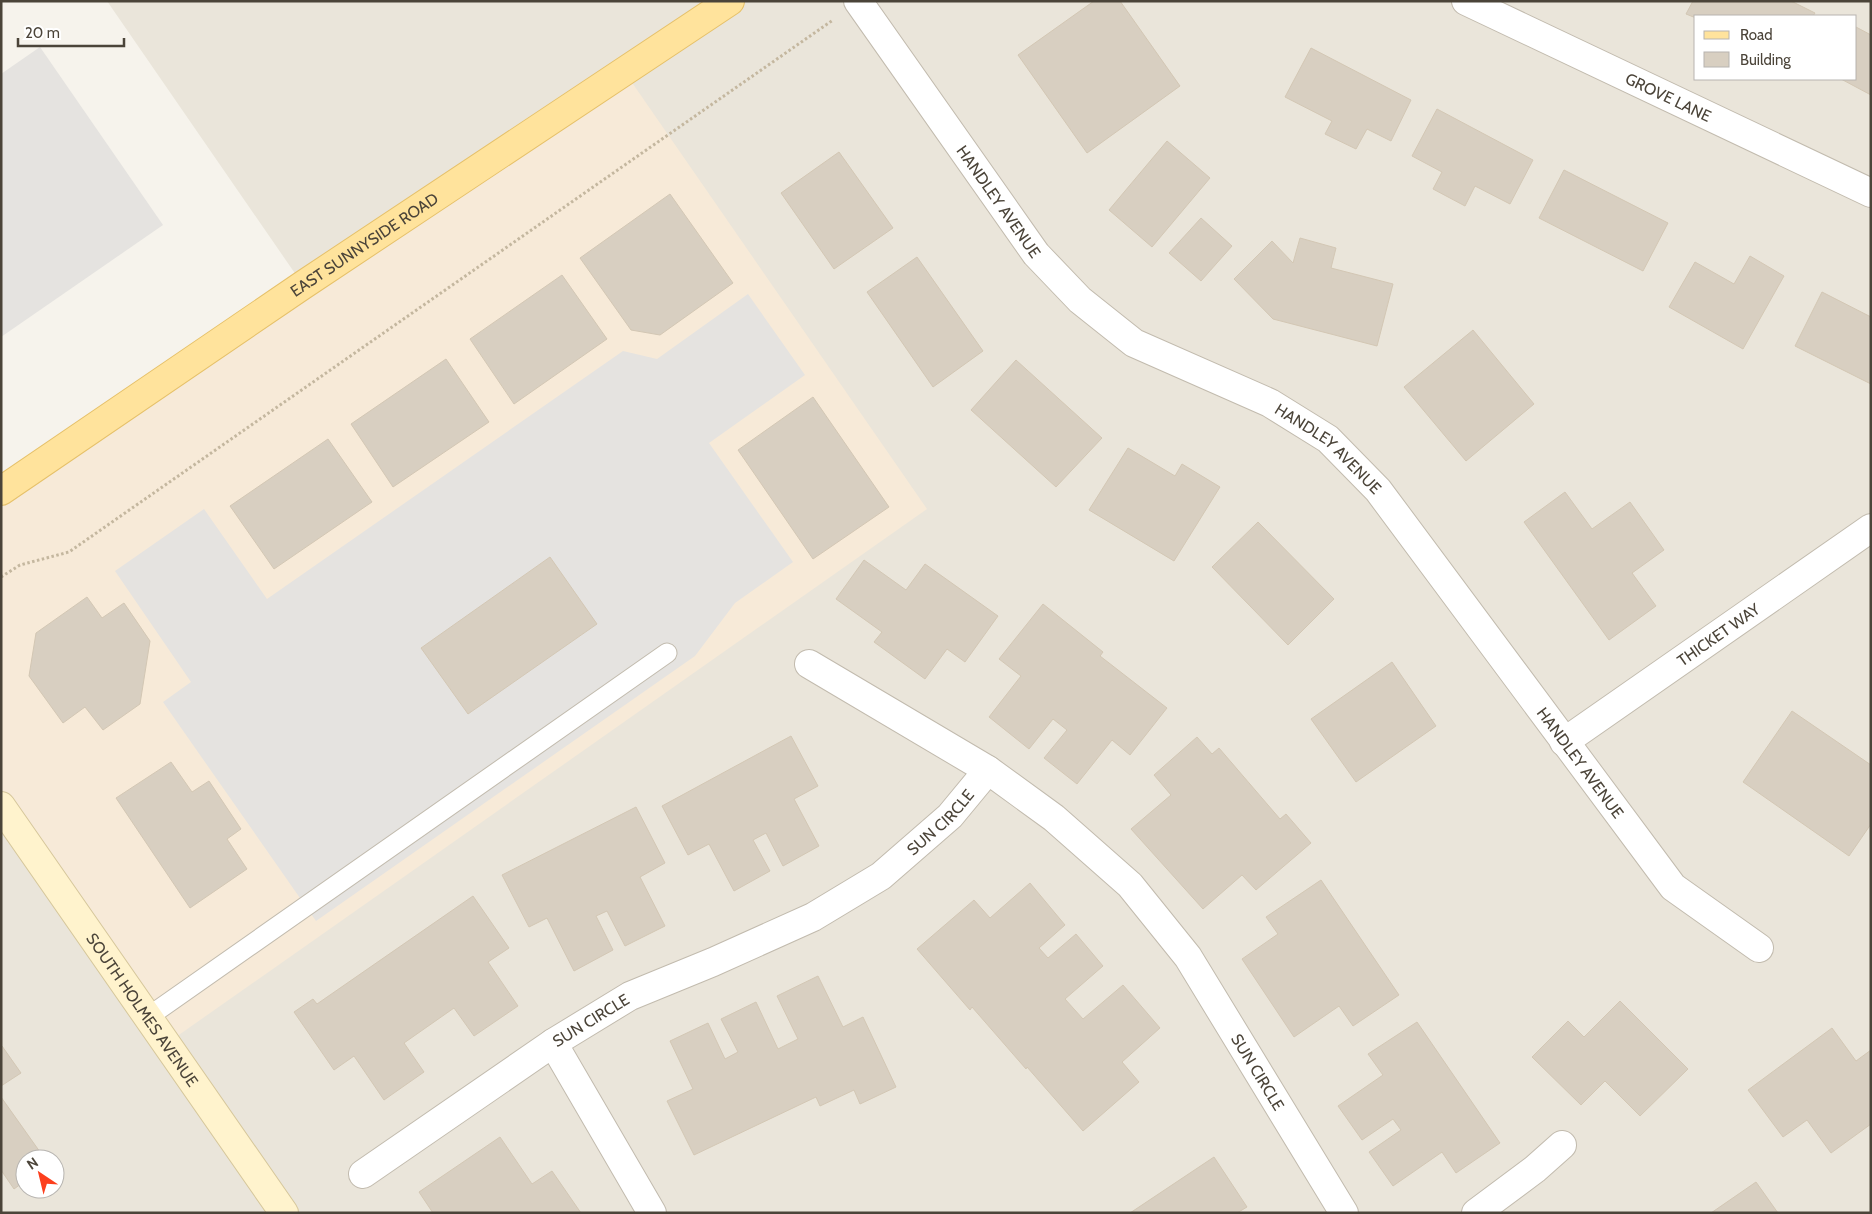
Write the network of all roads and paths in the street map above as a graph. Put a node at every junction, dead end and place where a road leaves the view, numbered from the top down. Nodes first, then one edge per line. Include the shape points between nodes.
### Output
1 (730, 1) edge
2 (858, 1) edge
3 (1466, 1) edge
4 (828, 25) dead end
5 (1871, 193) edge
6 (1, 492) edge
7 (1871, 528) edge
8 (1, 577) edge
9 (667, 653) dead end
10 (809, 664) dead end
11 (1564, 742) junction
12 (988, 770) junction
13 (1, 806) edge
14 (1759, 948) dead end
15 (148, 1017) junction
16 (553, 1044) junction
17 (1562, 1144) dead end
18 (363, 1174) dead end
19 (284, 1213) edge
20 (652, 1213) edge
21 (1344, 1213) edge
22 (1476, 1213) edge

1 - 6 main road, EAST SUNNYSIDE ROAD via 303,285
2 - 11 street, HANDLEY AVENUE via 1036,254 1080,300 1134,342 1270,403 1328,440 1378,490
3 - 5 street, GROVE LANE
4 - 8 path via 69,552 20,565
7 - 11 street, THICKET WAY
9 - 15 lane
10 - 12 street
11 - 14 street, HANDLEY AVENUE via 1673,887
12 - 16 street, SUN CIRCLE via 950,816 882,876 813,917 630,996
12 - 21 street, SUN CIRCLE via 1054,818 1130,885 1188,957
13 - 15 street, SOUTH HOLMES AVENUE
15 - 19 street, SOUTH HOLMES AVENUE
16 - 18 street
16 - 20 street, SUN CIRCLE
17 - 22 street via 1535,1169

